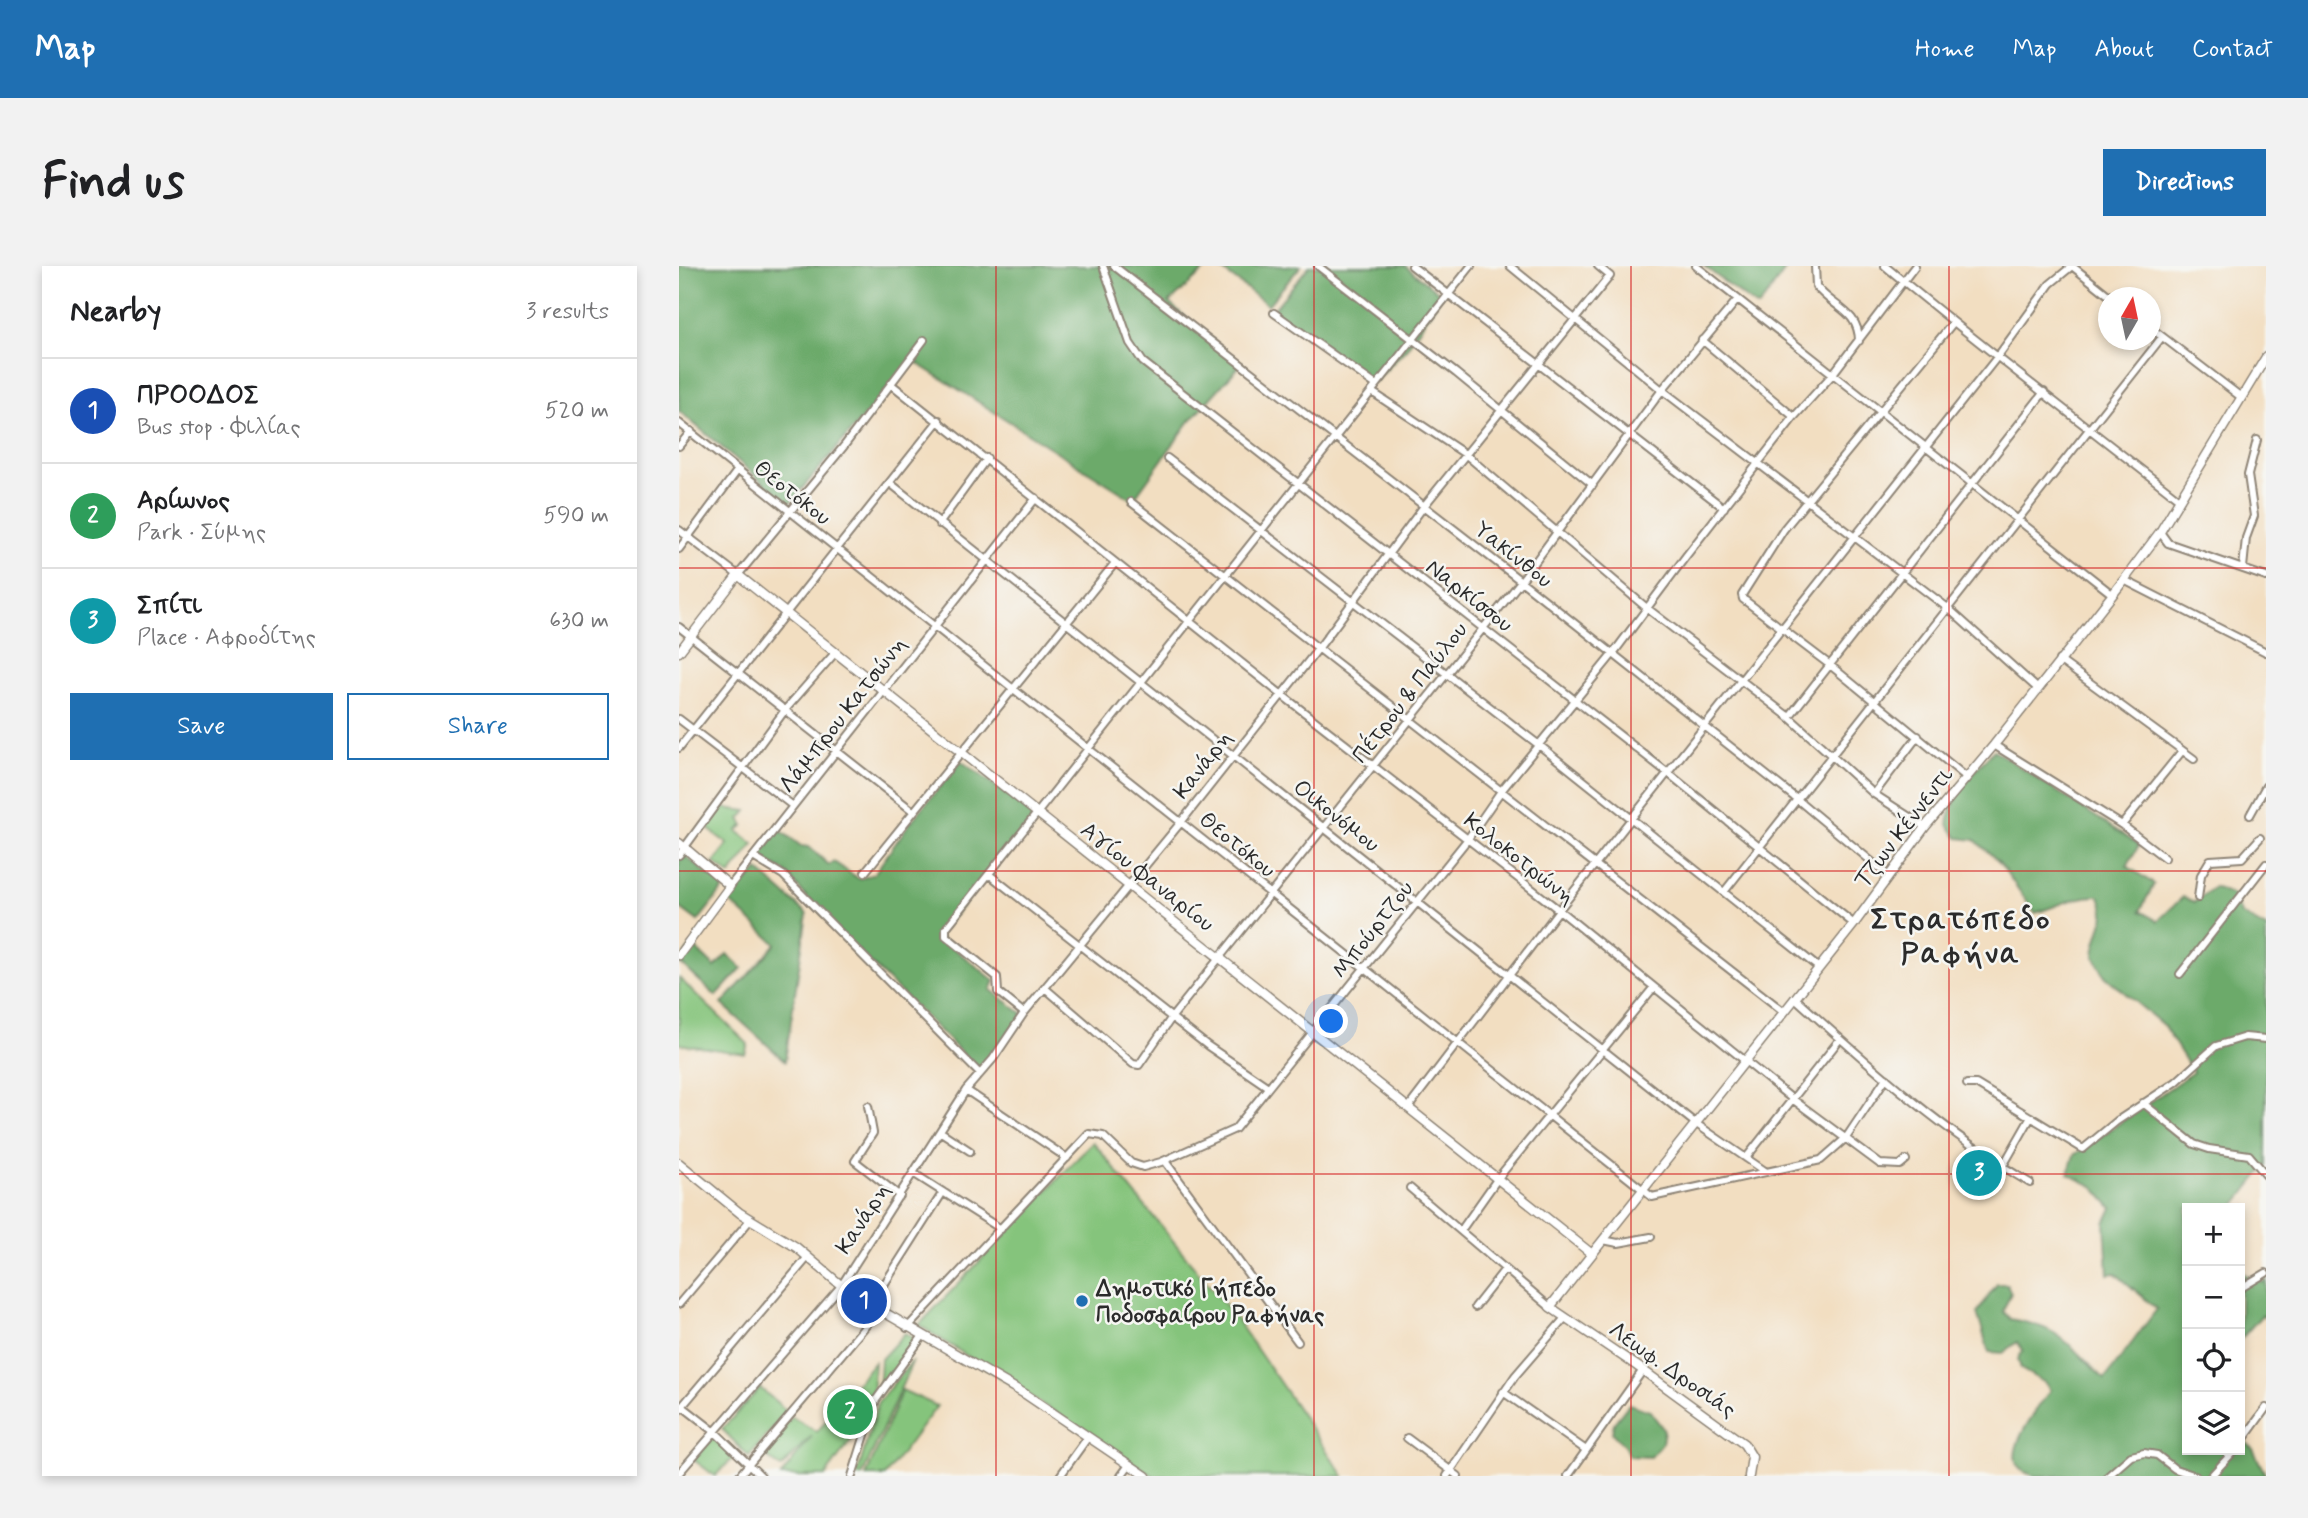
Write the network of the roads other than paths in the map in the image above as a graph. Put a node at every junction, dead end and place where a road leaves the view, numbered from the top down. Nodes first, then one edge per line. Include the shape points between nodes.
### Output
1 (1103, 266) edge
2 (1114, 266) edge
3 (1318, 266) edge
4 (1412, 266) edge
5 (1471, 266) edge
6 (1510, 266) edge
7 (1598, 266) edge
8 (1696, 266) edge
9 (1815, 266) edge
10 (1885, 266) edge
11 (1915, 266) edge
12 (2072, 266) edge
13 (1904, 282) junction
14 (2098, 287) edge
15 (1448, 294) junction
16 (1738, 299) junction
17 (1274, 313) dead end
18 (1574, 318) junction
19 (1952, 324) junction
20 (2162, 337) joint
21 (1414, 339) junction
22 (924, 340) dead end
23 (1702, 340) junction
24 (1859, 341) junction
25 (1998, 356) junction
26 (2266, 357) edge
27 (1538, 363) junction
28 (1832, 375) junction
29 (891, 384) junction
30 (1374, 389) junction
31 (1662, 390) junction
32 (2044, 392) junction
33 (2241, 397) junction
34 (1500, 409) junction
35 (1881, 411) junction
36 (1794, 417) junction
37 (939, 420) junction
38 (679, 423) edge
39 (2089, 429) junction
40 (691, 431) junction
41 (1628, 436) junction
42 (1335, 438) junction
43 (2257, 440) dead end
44 (679, 446) edge
45 (1925, 449) junction
46 (1465, 454) junction
47 (987, 458) junction
48 (1167, 458) dead end
49 (1758, 463) junction
50 (737, 471) junction
51 (890, 483) junction
52 (1973, 483) junction
53 (1299, 485) junction
54 (1593, 485) junction
55 (1036, 498) junction
56 (2179, 500) junction
57 (1808, 501) junction
58 (1131, 502) dead end
59 (1424, 506) junction
60 (1724, 508) junction
61 (789, 512) junction
62 (2017, 520) junction
63 (939, 524) junction
64 (679, 530) edge
65 (1263, 530) junction
66 (1558, 531) junction
67 (2160, 532) junction
68 (688, 537) junction
69 (1854, 538) junction
70 (838, 548) junction
71 (679, 549) edge
72 (1390, 555) junction
73 (987, 561) junction
74 (1115, 563) junction
75 (2243, 568) junction
76 (738, 575) junction
77 (1226, 576) junction
78 (1902, 576) junction
79 (2266, 577) edge
80 (2124, 580) junction
81 (1521, 581) junction
82 (2112, 594) junction
83 (1353, 601) junction
84 (1648, 609) junction
85 (1949, 610) junction
86 (787, 614) junction
87 (1189, 621) junction
88 (1065, 624) junction
89 (679, 627) edge
90 (1482, 627) junction
91 (934, 628) junction
92 (1782, 629) junction
93 (691, 636) junction
94 (1318, 649) junction
95 (679, 652) edge
96 (2266, 652) edge
97 (835, 653) junction
98 (1612, 655) junction
99 (2059, 660) junction
100 (1830, 665) junction
101 (741, 674) junction
102 (1445, 675) junction
103 (1742, 680) junction
104 (1142, 684) junction
105 (2038, 690) junction
106 (884, 691) junction
107 (1014, 691) junction
108 (1282, 695) junction
109 (1576, 700) junction
110 (1873, 700) junction
111 (785, 710) junction
112 (1789, 717) junction
113 (679, 719) edge
114 (1409, 720) junction
115 (1704, 728) junction
116 (694, 730) junction
117 (1918, 736) junction
118 (1539, 745) junction
119 (1994, 745) junction
120 (1089, 747) junction
121 (679, 748) edge
122 (837, 750) junction
123 (2182, 751) junction
124 (1832, 753) junction
125 (962, 754) junction
126 (1233, 755) junction
127 (2194, 759) dead end
128 (1374, 767) junction
129 (742, 769) junction
130 (1668, 773) junction
131 (1966, 777) junction
132 (2266, 786) edge
133 (1501, 791) junction
134 (1874, 794) junction
135 (1798, 800) junction
136 (793, 806) junction
137 (913, 811) junction
138 (1039, 814) junction
139 (2250, 815) dead end
140 (1631, 820) junction
141 (1182, 821) junction
142 (2122, 825) junction
143 (1925, 827) junction
144 (1326, 828) junction
145 (2260, 838) dead end
146 (1467, 840) junction
147 (1762, 847) junction
148 (681, 849) edge
149 (753, 857) junction
150 (2165, 858) dead end
151 (2266, 864) edge
152 (1595, 865) junction
153 (865, 872) dead end
154 (990, 875) junction
155 (1888, 876) junction
156 (1128, 885) junction
157 (730, 886) junction
158 (1724, 892) junction
159 (1271, 893) junction
160 (2198, 898) dead end
161 (1416, 900) junction
162 (1559, 911) junction
163 (1854, 924) junction
164 (1080, 945) junction
165 (679, 955) edge
166 (1220, 956) junction
167 (1819, 968) junction
168 (1363, 969) junction
169 (1510, 974) junction
170 (2180, 974) dead end
171 (1654, 987) junction
172 (1046, 989) junction
173 (1795, 998) junction
174 (1783, 1012) junction
175 (1024, 1013) junction
176 (1172, 1017) junction
177 (1313, 1032) junction
178 (2266, 1038) edge
179 (1840, 1039) junction
180 (1458, 1043) junction
181 (1603, 1049) junction
182 (1744, 1058) junction
183 (980, 1074) junction
184 (1886, 1078) junction
185 (1967, 1084) dead end
186 (1268, 1087) junction
187 (966, 1090) junction
188 (1791, 1098) junction
189 (2143, 1103) junction
190 (868, 1106) dead end
191 (1408, 1108) junction
192 (1548, 1115) junction
193 (2031, 1117) junction
194 (1695, 1122) junction
195 (941, 1132) junction
196 (1846, 1138) junction
197 (970, 1151) dead end
198 (1067, 1158) junction
199 (1746, 1158) junction
200 (1906, 1160) dead end
201 (1165, 1161) junction
202 (679, 1163) edge
203 (2003, 1167) junction
204 (1765, 1171) junction
205 (913, 1173) junction
206 (2266, 1175) edge
207 (1498, 1178) junction
208 (2030, 1184) dead end
209 (1410, 1188) dead end
210 (1641, 1190) junction
211 (943, 1192) junction
212 (1988, 1192) dead end
213 (900, 1196) junction
214 (750, 1220) junction
215 (1001, 1229) junction
216 (1462, 1229) junction
217 (1651, 1237) dead end
218 (1603, 1240) junction
219 (1592, 1254) junction
220 (808, 1257) junction
221 (1505, 1269) junction
222 (2266, 1273) edge
223 (841, 1286) junction
224 (2245, 1286) edge
225 (679, 1304) edge
226 (875, 1307) junction
227 (1475, 1307) dead end
228 (1550, 1307) junction
229 (1564, 1319) junction
230 (907, 1328) junction
231 (922, 1337) junction
232 (1298, 1342) dead end
233 (1643, 1370) junction
234 (1503, 1392) junction
235 (681, 1408) edge
236 (2266, 1408) edge
237 (715, 1431) junction
238 (1089, 1437) junction
239 (2245, 1437) edge
240 (1407, 1438) dead end
241 (1586, 1450) junction
242 (2230, 1455) edge
243 (749, 1463) junction
244 (1129, 1465) junction
245 (679, 1473) edge
246 (1449, 1473) edge
247 (739, 1476) edge
248 (761, 1476) edge
249 (852, 1476) edge
250 (1060, 1476) edge
251 (1121, 1476) edge
252 (1146, 1476) edge
253 (1458, 1476) edge
254 (1568, 1476) edge
255 (1749, 1476) edge
256 (2108, 1476) edge
257 (2196, 1476) edge
258 (2211, 1476) edge

1 - 53 street, Ναρκίσσου via 1130,343 1143,362
2 - 42 street, Υακίνθου
3 - 21 street
4 - 15 street
5 - 15 street
6 - 18 street
7 - 18 street, Κανάρη via 1610,276
8 - 16 street
9 - 24 street via 1816,286 1846,309 1859,326
10 - 13 street
11 - 13 street, Μπούρτζου
12 - 14 street
12 - 25 street via 2050,284
13 - 19 street
13 - 24 street, Μπούρτζου
15 - 21 street
15 - 27 street
16 - 23 street, Πέτρου & Παύλου
16 - 28 street
17 - 30 street
18 - 27 street, Κανάρη
18 - 31 street
19 - 25 street
19 - 35 street
20 - 33 street
20 - 39 street
21 - 30 street
21 - 34 street
22 - 29 street
23 - 31 street, Πέτρου & Παύλου
23 - 36 street
24 - 28 street, Μπούρτζου
25 - 32 street
25 - 45 street
26 - 33 street, Τζων Κέννεντι
27 - 34 street, Κανάρη
27 - 41 street
28 - 35 street
28 - 36 street, Μπούρτζου
29 - 37 street, Κολοκοτρώνη
29 - 61 street
30 - 42 street
30 - 46 street
31 - 41 street, Πέτρου & Παύλου
31 - 49 street
32 - 39 street
32 - 52 street
33 - 56 street, Τζων Κέννεντι
34 - 46 street, Κανάρη
34 - 54 street
35 - 45 street
35 - 57 street
36 - 49 street, Μπούρτζου
37 - 47 street, Κολοκοτρώνη
37 - 51 street
38 - 40 street, Θεοτόκου
39 - 56 street
39 - 62 street
40 - 44 street
40 - 50 street, Θεοτόκου
41 - 54 street, Πέτρου & Παύλου
41 - 60 street
42 - 53 street
42 - 59 street, Υακίνθου
43 - 75 street via 2248,475 2254,516
45 - 52 street
45 - 69 street
46 - 59 street, Κανάρη
46 - 66 street
47 - 55 street, Κολοκοτρώνη
47 - 63 street
48 - 65 street
49 - 57 street
49 - 60 street, Μπούρτζου
50 - 61 street, Θεοτόκου
50 - 68 street
51 - 63 street, Οικονόμου
51 - 70 street
52 - 62 street
52 - 78 street
53 - 65 street
53 - 72 street, Ναρκίσσου
54 - 66 street, Πέτρου & Παύλου
55 - 73 street, Λάμπρου Κατσώνη
55 - 74 street, Κολοκοτρώνη
56 - 67 street, Τζων Κέννεντι
57 - 69 street
57 - 92 street via 1762,559 1742,595
58 - 77 street
59 - 72 street, Κανάρη
59 - 81 street, Υακίνθου
60 - 84 street, Μπούρτζου
61 - 70 street, Θεοτόκου
61 - 76 street
62 - 82 street
62 - 85 street
63 - 73 street, Οικονόμου
64 - 68 street, Αγίου Φαναρίου
65 - 77 street
65 - 83 street
66 - 81 street, Πέτρου & Παύλου
66 - 84 street
67 - 75 street via 2168,542
67 - 80 street, Τζων Κέννεντι
68 - 71 street
68 - 76 street, Αγίου Φαναρίου
69 - 78 street
69 - 92 street
70 - 86 street
70 - 91 street, Θεοτόκου
72 - 83 street, Κανάρη
72 - 90 street, Ναρκίσσου
73 - 88 street, Οικονόμου
73 - 91 street, Λάμπρου Κατσώνη
74 - 87 street, Κολοκοτρώνη
74 - 88 street
75 - 79 street
76 - 86 street, Αγίου Φαναρίου
76 - 93 street
77 - 87 street
77 - 94 street
78 - 85 street
78 - 100 street
80 - 82 street, Τζων Κέννεντι
80 - 96 street
81 - 90 street, Πέτρου & Παύλου
81 - 98 street, Υακίνθου
82 - 99 street, Τζων Κέννεντι
83 - 94 street, Κανάρη
83 - 102 street
84 - 98 street, Μπούρτζου
84 - 103 street
85 - 105 street
85 - 110 street
86 - 97 street, Αγίου Φαναρίου
86 - 101 street
87 - 104 street
87 - 108 street, Κολοκοτρώνη
88 - 104 street, Οικονόμου
88 - 107 street
89 - 93 street
90 - 102 street, Πέτρου & Παύλου
90 - 109 street, Ναρκίσσου
91 - 106 street, Λάμπρου Κατσώνη
91 - 107 street, Θεοτόκου
92 - 100 street
92 - 103 street
93 - 95 street
93 - 101 street
94 - 108 street, Κανάρη
94 - 114 street
97 - 106 street, Αγίου Φαναρίου
97 - 111 street
98 - 109 street, Μπούρτζου
98 - 115 street, Υακίνθου
99 - 105 street, Τζων Κέννεντι
99 - 123 street
100 - 110 street
100 - 112 street
101 - 111 street
101 - 116 street
102 - 114 street, Πέτρου & Παύλου
102 - 118 street
103 - 112 street
103 - 115 street
104 - 120 street
104 - 126 street, Οικονόμου
105 - 119 street, Τζων Κέννεντι
106 - 122 street, Λάμπρου Κατσώνη
106 - 125 street, Αγίου Φαναρίου
107 - 120 street, Θεοτόκου
107 - 125 street
108 - 126 street, Κανάρη
108 - 128 street, Κολοκοτρώνη
109 - 118 street, Μπούρτζου
109 - 130 street, Ναρκίσσου
110 - 117 street
110 - 124 street
111 - 122 street
111 - 129 street
112 - 124 street
113 - 116 street
114 - 128 street, Πέτρου & Παύλου
114 - 133 street
115 - 130 street
115 - 135 street, Υακίνθου
116 - 121 street
116 - 129 street
117 - 131 street
117 - 134 street
118 - 133 street, Μπούρτζου
118 - 140 street
119 - 131 street, Τζων Κέννεντι
119 - 142 street
120 - 138 street
120 - 141 street, Θεοτόκου
122 - 136 street, Λάμπρου Κατσώνη
122 - 137 street
123 - 127 street
123 - 142 street
124 - 134 street
124 - 135 street
125 - 137 street
125 - 138 street, Αγίου Φαναρίου
126 - 141 street, Κανάρη
126 - 144 street, Οικονόμου
128 - 144 street, Πέτρου & Παύλου
128 - 146 street, Κολοκοτρώνη
129 - 136 street
129 - 148 street
130 - 140 street
130 - 147 street, Ναρκίσσου
131 - 143 street, Τζων Κέννεντι
132 - 139 street
133 - 146 street, Μπούρτζου
133 - 152 street
134 - 143 street
135 - 147 street
135 - 155 street, Υακίνθου
136 - 149 street, Λάμπρου Κατσώνη
137 - 153 street
138 - 154 street
138 - 156 street, Αγίου Φαναρίου
140 - 152 street
140 - 158 street
141 - 156 street, Κανάρη
141 - 159 street, Θεοτόκου
142 - 150 street
143 - 155 street, Τζων Κέννεντι
144 - 159 street, Πέτρου & Παύλου
144 - 161 street, Οικονόμου
145 - 160 street via 2242,858 2210,860 2201,875
146 - 161 street, Μπούρτζου
146 - 162 street, Κολοκοτρώνη
147 - 158 street
147 - 163 street, Ναρκίσσου
148 - 157 street
149 - 157 street, Λάμπρου Κατσώνη
149 - 183 street via 783,875
151 - 170 street
152 - 162 street
152 - 174 street
154 - 164 street
154 - 175 street via 944,932 996,976 998,992
155 - 163 street, Τζων Κέννεντι
156 - 164 street, Κανάρη
156 - 166 street, Αγίου Φαναρίου
157 - 165 street, Λάμπρου Κατσώνη
158 - 167 street
159 - 166 street, Πέτρου & Παύλου
159 - 168 street, Θεοτόκου
161 - 168 street, Μπούρτζου
161 - 169 street, Οικονόμου
162 - 169 street
162 - 171 street, Κολοκοτρώνη
163 - 167 street, Τζων Κέννεντι
164 - 172 street, Κανάρη
164 - 176 street
166 - 176 street, Πέτρου & Παύλου
166 - 177 street, Αγίου Φαναρίου
167 - 173 street, Τζων Κέννεντι
168 - 177 street, Μπούρτζου
168 - 180 street, Θεοτόκου
169 - 180 street
169 - 181 street, Οικονόμου
171 - 181 street
171 - 182 street, Κολοκοτρώνη
172 - 175 street, Κανάρη
172 - 176 street, Πέτρου & Παύλου via 1139,1065
173 - 174 street, Τζων Κέννεντι
173 - 179 street
174 - 182 street, Τζων Κέννεντι
175 - 183 street, Κανάρη
176 - 186 street
177 - 186 street, Μπούρτζου
177 - 191 street, Αγίου Φαναρίου
178 - 189 street via 2245,1037 2215,1046 2176,1082
179 - 184 street
179 - 188 street
180 - 191 street
180 - 192 street, Θεοτόκου
181 - 192 street
181 - 194 street, Οικονόμου
182 - 188 street, Κολοκοτρώνη
182 - 194 street, Τζων Κέννεντι
183 - 187 street, Κανάρη
184 - 196 street
184 - 203 street
185 - 193 street via 1976,1084
186 - 201 street, Μπούρτζου via 1235,1129
187 - 195 street, Κανάρη
187 - 198 street
188 - 196 street, Κολοκοτρώνη
188 - 199 street
189 - 193 street via 2083,1149
189 - 206 street via 2194,1144 2249,1154
190 - 213 street via 873,1133 855,1161
191 - 207 street, Αγίου Φαναρίου
192 - 207 street
192 - 210 street, Θεοτόκου
193 - 203 street
194 - 199 street, Οικονόμου
194 - 210 street, Τζων Κέννεντι
195 - 197 street
195 - 205 street, Κανάρη
196 - 200 street, Κολοκοτρώνη via 1881,1165 1901,1166
196 - 204 street via 1821,1160
198 - 201 street, Μπούρτζου via 1089,1134 1098,1133 1134,1165
198 - 215 street, Μπούρτζου
199 - 204 street, Οικονόμου
201 - 232 street
202 - 214 street
203 - 208 street
203 - 212 street
204 - 210 street via 1655,1197
205 - 211 street
205 - 213 street, Κανάρη
207 - 216 street
207 - 219 street, Αγίου Φαναρίου
209 - 216 street
210 - 218 street, Τζων Κέννεντι
211 - 215 street
211 - 226 street
213 - 223 street, Κανάρη
214 - 220 street
214 - 225 street
215 - 230 street, Μπούρτζου
216 - 221 street
217 - 218 street via 1618,1243
218 - 219 street, Τζων Κέννεντι
219 - 228 street, Τζων Κέννεντι
220 - 223 street
220 - 235 street
221 - 227 street
221 - 228 street
222 - 224 street
223 - 226 street
223 - 237 street, Κανάρη
226 - 230 street
226 - 243 street
228 - 229 street, Λεωφ. Δροσιάς
229 - 233 street, Λεωφ. Δροσιάς
229 - 234 street
230 - 231 street
231 - 238 street via 1025,1394
231 - 249 street via 876,1400
233 - 241 street
233 - 255 street, Λεωφ. Δροσιάς via 1744,1444 1752,1457
234 - 241 street
234 - 246 street
235 - 237 street
236 - 239 street
237 - 243 street
237 - 245 street, Κανάρη
238 - 244 street
238 - 250 street
240 - 246 street
241 - 254 street
242 - 258 street
243 - 247 street
243 - 248 street
244 - 251 street
244 - 252 street
246 - 253 street
256 - 257 street via 2130,1456 2144,1453

